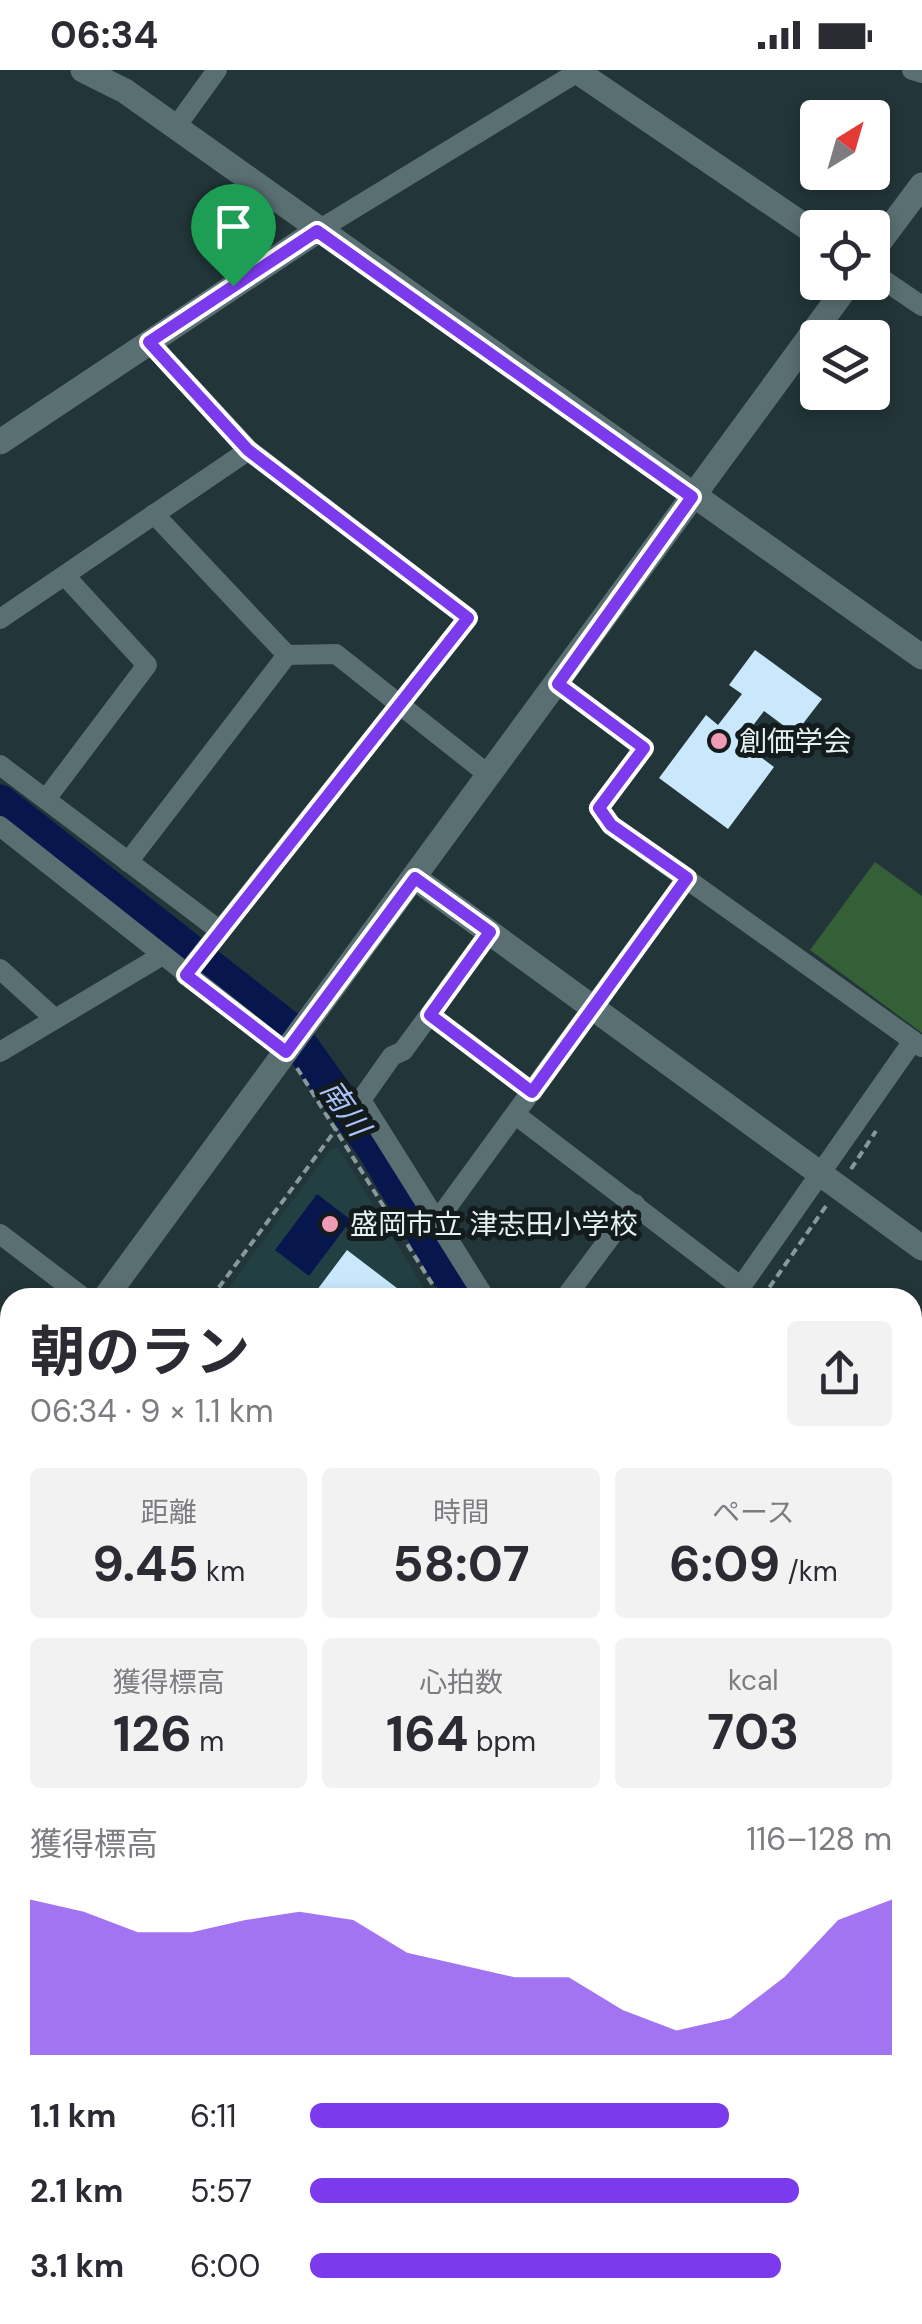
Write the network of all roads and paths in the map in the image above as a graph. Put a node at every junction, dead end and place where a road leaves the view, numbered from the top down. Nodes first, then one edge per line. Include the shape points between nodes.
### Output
1 (84, 70) edge
2 (218, 70) edge
3 (912, 70) edge
4 (577, 71) edge
5 (922, 73) edge
6 (175, 128) junction
7 (922, 185) edge
8 (800, 223) edge
9 (890, 228) edge
10 (317, 231) junction
11 (890, 284) edge
12 (837, 300) edge
13 (922, 306) edge
14 (149, 342) junction
15 (0, 442) edge
16 (248, 450) junction
17 (692, 497) junction
18 (154, 514) junction
19 (66, 578) junction
20 (0, 619) edge
21 (287, 654) junction
22 (922, 657) edge
23 (558, 684) junction
24 (401, 706) junction
25 (0, 765) edge
26 (490, 776) junction
27 (46, 800) junction
28 (0, 826) edge
29 (128, 862) junction
30 (415, 878) junction
31 (687, 878) junction
32 (219, 930) junction
33 (490, 932) junction
34 (161, 956) junction
35 (0, 968) edge
36 (186, 975) junction
37 (594, 1008) junction
38 (430, 1015) junction
39 (55, 1019) junction
40 (917, 1044) edge
41 (0, 1052) edge
42 (286, 1052) junction
43 (532, 1092) junction
44 (516, 1115) junction
45 (337, 1128) junction
46 (829, 1181) junction
47 (635, 1204) junction
48 (437, 1221) junction
49 (0, 1234) edge
50 (922, 1248) edge
51 (71, 1288) edge
52 (112, 1288) edge
53 (217, 1288) edge
54 (435, 1288) edge
55 (479, 1288) edge
56 (572, 1288) edge
57 (731, 1288) edge
58 (739, 1288) edge
59 (768, 1288) edge

1 - 6 street
2 - 6 street
3 - 5 street
4 - 8 street
4 - 10 street
6 - 10 street
7 - 9 street
10 - 14 street
10 - 17 street
11 - 13 street
12 - 17 street
14 - 15 street
14 - 16 street
16 - 18 street
16 - 24 street via 468,618
17 - 22 street
17 - 23 street
18 - 19 street
18 - 21 street
19 - 20 street
19 - 27 street via 147,665
21 - 24 street via 336,654
21 - 29 street
23 - 26 street
23 - 31 street via 644,748 599,808 611,825
24 - 26 street
24 - 32 street
25 - 27 street
26 - 30 street
27 - 29 street
28 - 34 street
29 - 32 street
30 - 33 street
30 - 42 street
31 - 37 street
31 - 40 street
32 - 36 street
33 - 37 street
33 - 38 street
34 - 36 street
34 - 39 street
35 - 39 street
36 - 42 street
37 - 43 street
37 - 46 street
38 - 43 street
38 - 48 street via 361,1100
39 - 41 street
40 - 46 street
42 - 45 path
42 - 52 street
43 - 44 street
44 - 47 street
44 - 48 street
45 - 53 path
45 - 54 path
46 - 50 street
46 - 58 street
46 - 59 path
47 - 56 street
47 - 57 street
48 - 55 street
49 - 51 street

